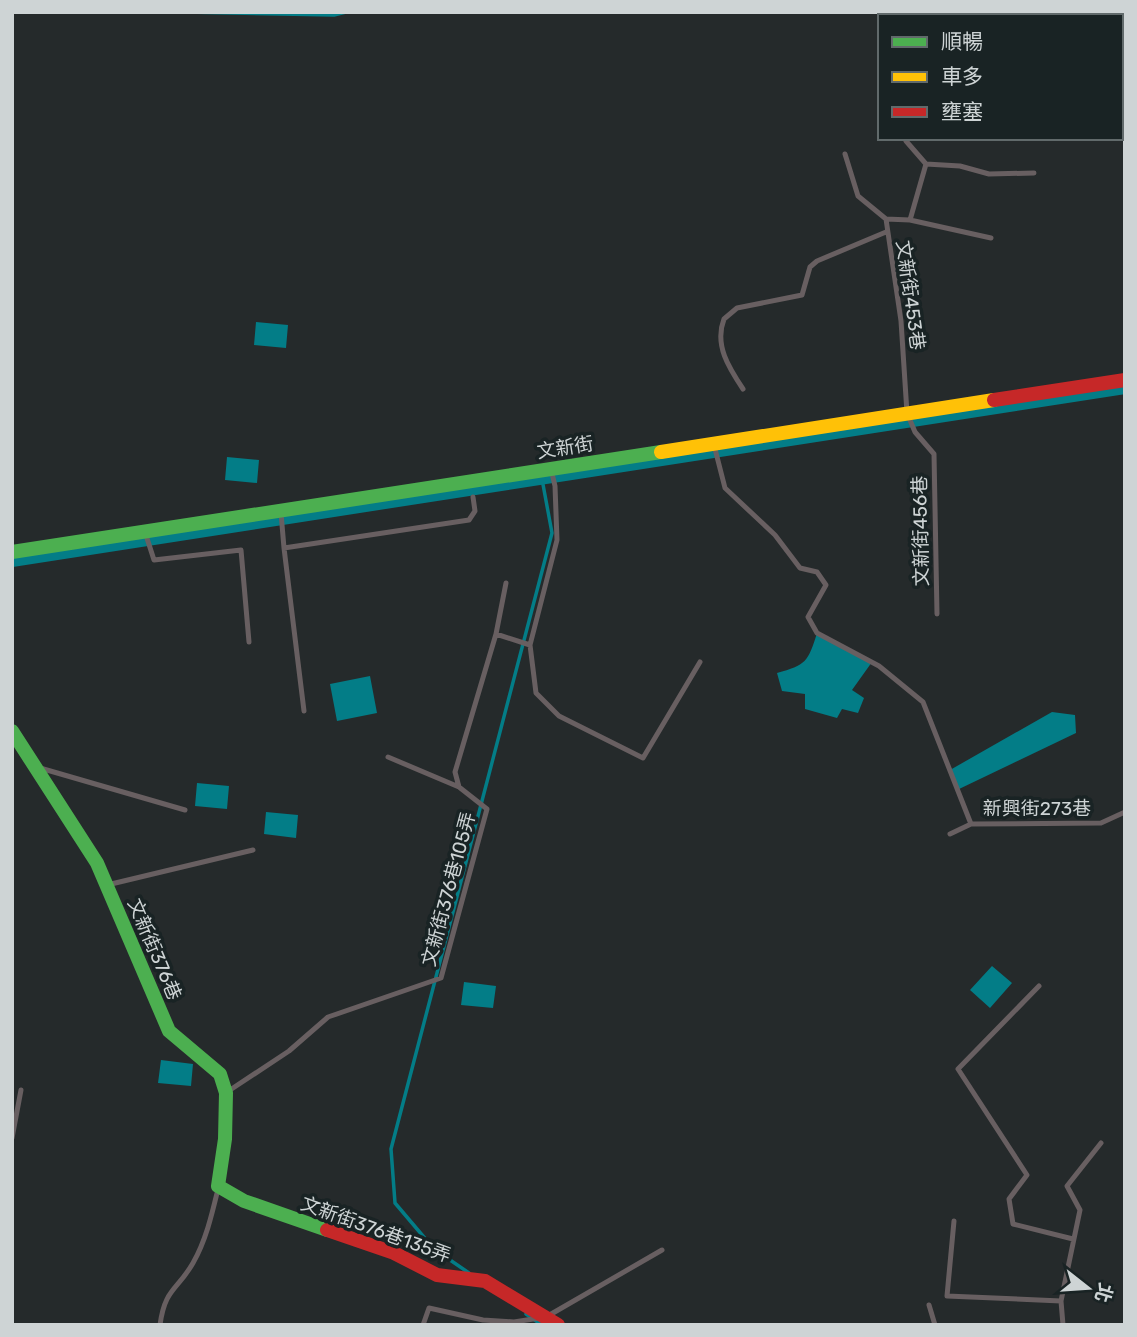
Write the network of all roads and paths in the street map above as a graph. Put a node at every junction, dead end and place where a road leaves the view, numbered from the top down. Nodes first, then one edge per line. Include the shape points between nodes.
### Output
1 (906, 141) dead end
2 (845, 154) dead end
3 (926, 164) junction
4 (1034, 173) dead end
5 (886, 219) junction
6 (909, 220) junction
7 (886, 232) junction
8 (991, 238) dead end
9 (1125, 380) edge
10 (744, 389) dead end
11 (909, 416) junction
12 (714, 445) junction
13 (552, 473) junction
14 (473, 497) dead end
15 (281, 515) junction
16 (145, 534) junction
17 (284, 548) junction
18 (12, 552) edge
19 (506, 583) dead end
20 (937, 614) dead end
21 (495, 634) junction
22 (249, 642) dead end
23 (529, 645) junction
24 (700, 662) dead end
25 (304, 711) dead end
26 (12, 730) edge
27 (388, 757) dead end
28 (33, 765) junction
29 (459, 788) junction
30 (185, 810) dead end
31 (1125, 812) edge
32 (971, 824) junction
33 (950, 834) dead end
34 (253, 850) dead end
35 (107, 885) junction
36 (1039, 986) dead end
37 (21, 1090) dead end
38 (226, 1093) junction
39 (12, 1138) edge
40 (1101, 1143) dead end
41 (218, 1186) junction
42 (954, 1221) dead end
43 (1073, 1239) junction
44 (662, 1250) dead end
45 (1061, 1301) junction
46 (929, 1305) dead end
47 (548, 1320) edge
48 (160, 1325) edge
49 (423, 1325) edge
50 (935, 1325) edge
51 (1063, 1325) edge

1 - 3 lane
2 - 5 lane, 文新街453巷 via 858,196
3 - 4 lane via 989,174
3 - 6 lane
5 - 6 lane
5 - 7 lane, 文新街453巷
6 - 8 lane
7 - 10 lane via 817,261 810,267 802,295 737,308 724,319 720,340 728,367
7 - 11 lane, 文新街453巷 via 901,321
9 - 11 street, 文新街
11 - 12 street, 文新街
11 - 20 lane, 文新街456巷 via 915,432 934,454
12 - 13 street, 文新街
12 - 32 lane via 725,488 775,535 800,568 817,572 826,585 808,617 817,633 879,666 923,702
13 - 15 street, 文新街
13 - 23 lane via 557,540
14 - 17 lane via 475,511 469,520
15 - 16 street, 文新街
15 - 17 lane
16 - 18 street, 文新街
16 - 22 lane via 154,560 241,551
17 - 25 lane
19 - 21 lane, 文新街376巷105弄
21 - 23 lane
21 - 29 lane, 文新街376巷105弄 via 455,772
23 - 24 lane via 536,693 559,716 643,758
26 - 28 street, 文新街376巷
27 - 29 lane
28 - 30 lane
28 - 35 street, 文新街376巷
29 - 38 lane, 文新街376巷105弄 via 487,809 440,978 328,1017 289,1051
31 - 32 lane, 新興街273巷 via 1101,823
32 - 33 lane, 新興街273巷
34 - 35 lane
35 - 38 street, 文新街376巷 via 169,1031 220,1074
36 - 43 lane via 958,1069 1027,1175 1009,1199 1013,1224
37 - 39 lane
38 - 41 street
40 - 43 lane via 1067,1186 1080,1210
41 - 47 street, 文新街376巷135弄 via 244,1201 394,1253 437,1275 479,1280
41 - 48 lane via 211,1222 193,1263 163,1302
42 - 45 lane via 947,1296
43 - 45 lane
44 - 47 lane
45 - 51 lane
46 - 50 lane
47 - 49 lane via 483,1320 429,1308

